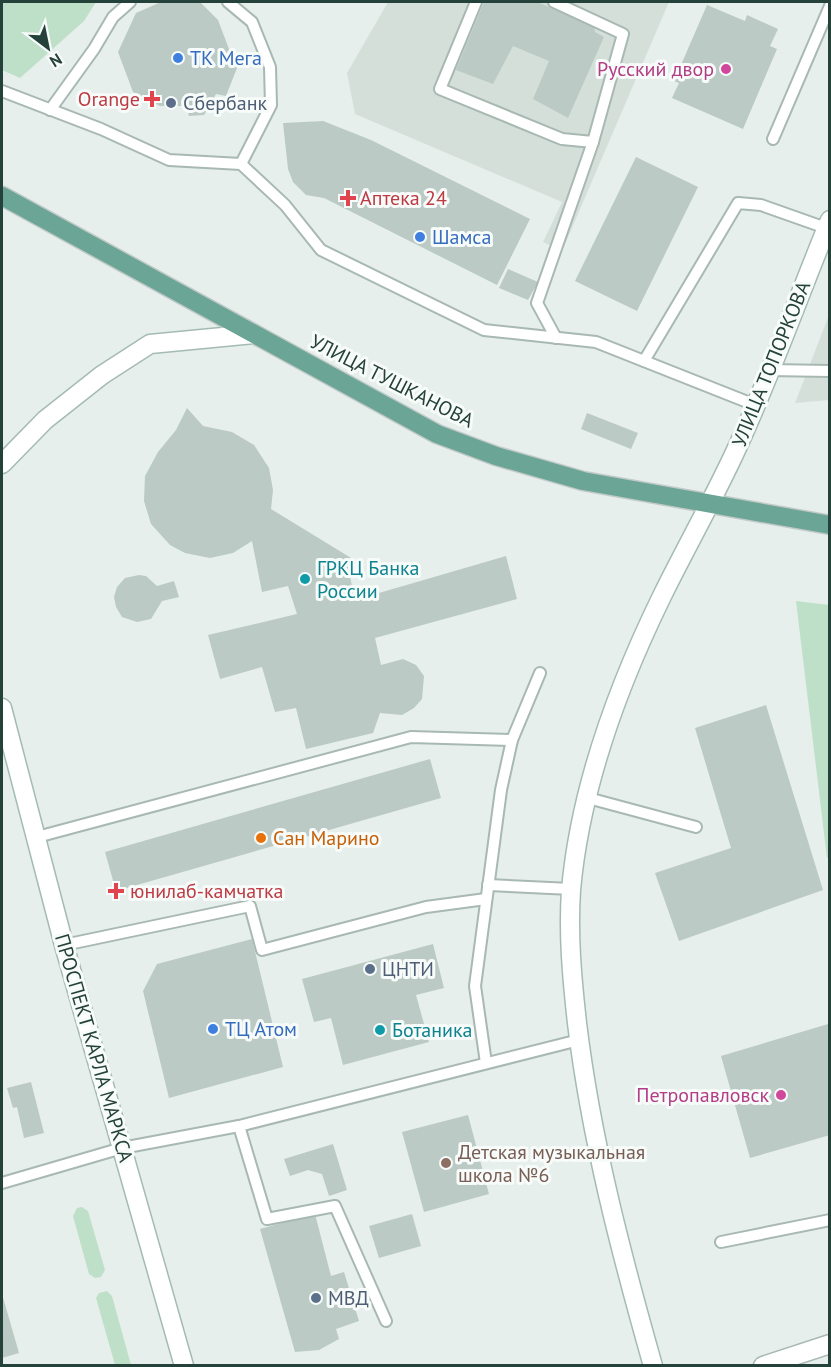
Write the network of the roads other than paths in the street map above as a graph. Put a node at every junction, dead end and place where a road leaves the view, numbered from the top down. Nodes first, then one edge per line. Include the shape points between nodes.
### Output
1 (130, 2) edge
2 (228, 2) edge
3 (476, 2) edge
4 (554, 2) edge
5 (830, 6) edge
6 (2, 91) edge
7 (50, 110) junction
8 (773, 139) dead end
9 (593, 142) junction
10 (241, 164) junction
11 (2, 196) edge
12 (828, 224) edge
13 (824, 254) edge
14 (254, 334) junction
15 (556, 338) junction
16 (644, 361) junction
17 (769, 370) junction
18 (830, 372) edge
19 (755, 405) junction
20 (2, 464) edge
21 (708, 505) junction
22 (830, 525) edge
23 (540, 673) dead end
24 (2, 708) edge
25 (4, 722) edge
26 (512, 741) junction
27 (588, 798) junction
28 (696, 828) dead end
29 (37, 837) junction
30 (488, 885) junction
31 (572, 889) junction
32 (486, 899) junction
33 (64, 945) junction
34 (579, 1040) junction
35 (486, 1064) junction
36 (239, 1126) junction
37 (122, 1148) junction
38 (2, 1183) edge
39 (830, 1220) edge
40 (721, 1242) dead end
41 (386, 1321) dead end
42 (830, 1344) edge
43 (184, 1365) edge
44 (653, 1365) edge
45 (763, 1365) edge

1 - 7 lane via 113,17
2 - 10 lane via 252,22 270,67 271,105
3 - 9 lane via 440,89 562,139
4 - 9 lane via 623,34
5 - 8 lane
6 - 7 lane
7 - 10 lane via 169,160
9 - 15 lane via 537,303
10 - 15 lane via 285,205 321,249 484,330
11 - 14 main road, УЛИЦА ТУШКАНОВА
12 - 13 main road, УЛИЦА ТОПОРКОВА
12 - 16 lane via 761,205 738,203
13 - 17 main road, УЛИЦА ТОПОРКОВА
14 - 20 main road via 150,344 102,375 45,420
14 - 21 main road, УЛИЦА ТУШКАНОВА via 437,434 486,453 583,481
15 - 16 lane via 596,342
16 - 19 lane
17 - 18 lane
17 - 19 main road, УЛИЦА ТОПОРКОВА
19 - 21 main road, УЛИЦА ТОПОРКОВА
21 - 22 main road, УЛИЦА ТУШКАНОВА
21 - 27 main road, УЛИЦА ТОПОРКОВА via 633,663
23 - 26 lane
24 - 25 main road, ПРОСПЕКТ КАРЛА МАРКСА
25 - 29 main road, ПРОСПЕКТ КАРЛА МАРКСА
26 - 29 lane via 411,737
26 - 30 lane
27 - 28 lane
27 - 31 main road, УЛИЦА ТОПОРКОВА
29 - 33 main road, ПРОСПЕКТ КАРЛА МАРКСА
30 - 31 lane
30 - 32 lane
31 - 34 main road, УЛИЦА ТОПОРКОВА via 570,951
32 - 33 lane via 426,907 262,950 250,906
32 - 35 lane via 475,986
33 - 37 main road, ПРОСПЕКТ КАРЛА МАРКСА
34 - 35 lane
34 - 44 main road, УЛИЦА ТОПОРКОВА via 605,1183
35 - 36 lane
36 - 37 lane
36 - 41 lane via 267,1219 335,1206
37 - 38 lane
37 - 43 main road, ПРОСПЕКТ КАРЛА МАРКСА
39 - 40 lane
42 - 45 main road

